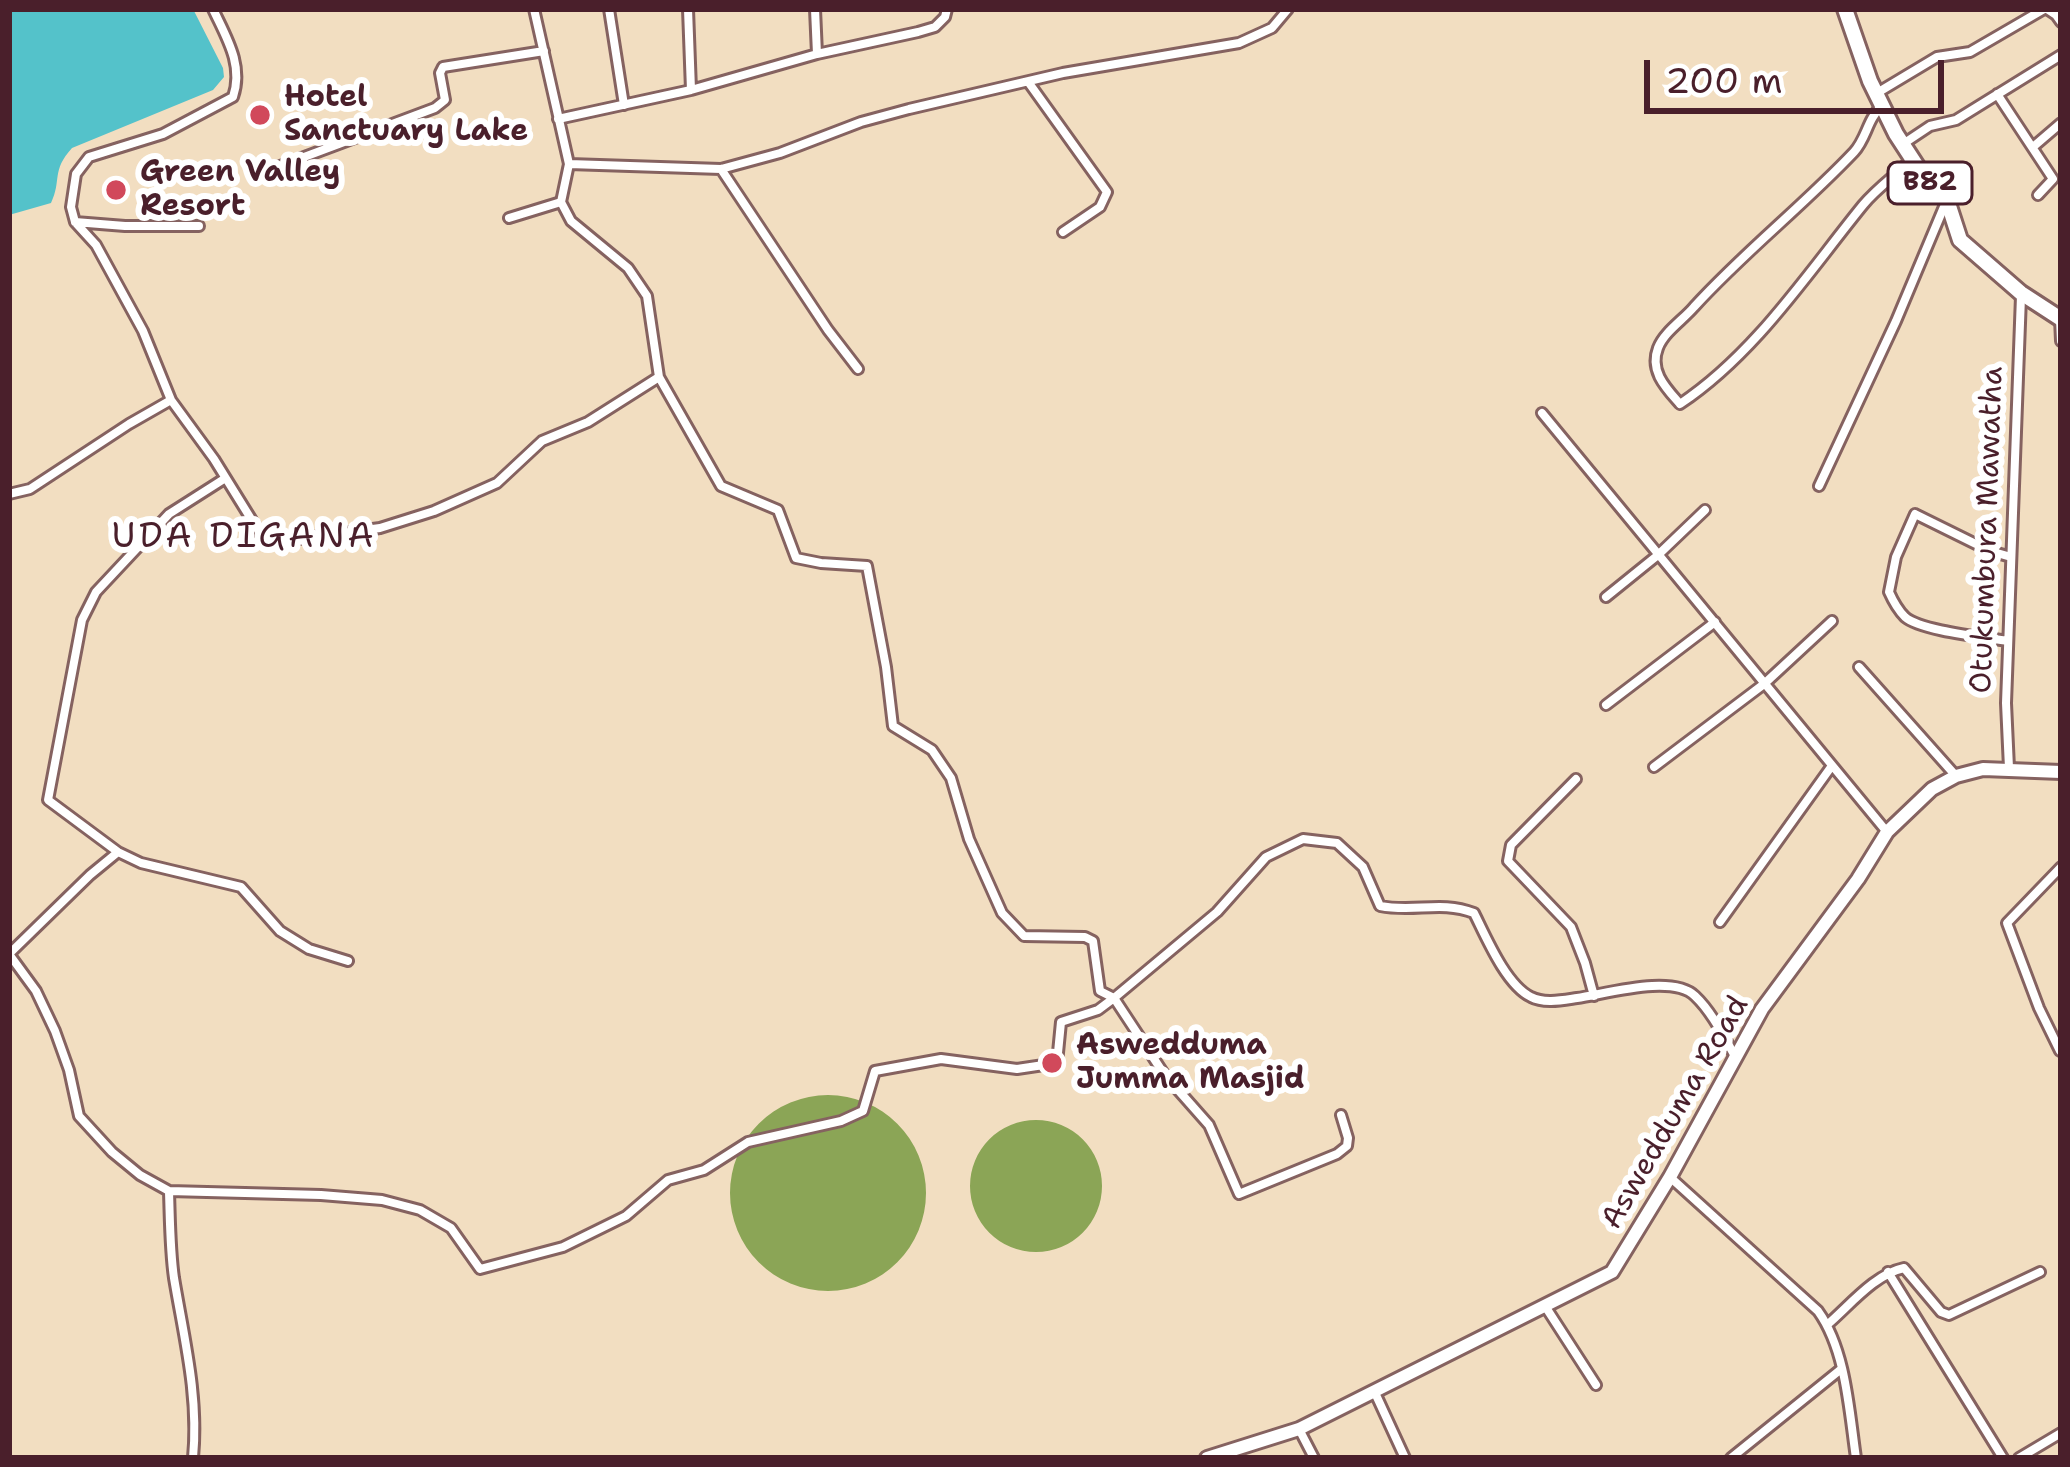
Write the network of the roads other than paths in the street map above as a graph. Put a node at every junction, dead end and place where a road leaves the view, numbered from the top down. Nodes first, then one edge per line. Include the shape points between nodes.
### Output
1 (213, 9) edge
2 (534, 9) edge
3 (610, 9) edge
4 (688, 9) edge
5 (814, 9) edge
6 (947, 9) edge
7 (1288, 9) edge
8 (1845, 9) edge
9 (2045, 9) edge
10 (2061, 22) edge
11 (544, 51) junction
12 (817, 54) junction
13 (2061, 55) edge
14 (1029, 83) junction
15 (691, 90) junction
16 (1996, 94) junction
17 (1880, 99) junction
18 (624, 105) junction
19 (558, 119) junction
20 (2061, 123) edge
21 (1901, 145) junction
22 (2033, 146) junction
23 (1911, 160) junction
24 (568, 164) junction
25 (721, 169) junction
26 (264, 172) dead end
27 (2038, 195) dead end
28 (1947, 200) junction
29 (561, 202) junction
30 (509, 218) dead end
31 (76, 222) junction
32 (200, 226) dead end
33 (1064, 232) dead end
34 (2021, 293) junction
35 (2060, 317) edge
36 (2061, 341) edge
37 (858, 369) dead end
38 (659, 377) junction
39 (171, 400) junction
40 (1542, 413) dead end
41 (225, 479) junction
42 (1819, 486) dead end
43 (9, 494) edge
44 (1705, 510) dead end
45 (1658, 555) junction
46 (2012, 557) junction
47 (1606, 597) dead end
48 (1832, 621) dead end
49 (1714, 622) junction
50 (2008, 641) junction
51 (1859, 667) dead end
52 (1764, 684) junction
53 (1606, 705) dead end
54 (1832, 766) junction
55 (1654, 767) dead end
56 (2009, 768) junction
57 (2061, 772) edge
58 (1956, 776) junction
59 (1576, 779) dead end
60 (1887, 832) junction
61 (118, 852) junction
62 (2061, 867) edge
63 (1720, 922) dead end
64 (348, 961) dead end
65 (1594, 996) junction
66 (1114, 998) junction
67 (2060, 1051) edge
68 (1737, 1059) junction
69 (1341, 1115) dead end
70 (1670, 1177) junction
71 (169, 1191) junction
72 (2040, 1272) dead end
73 (1888, 1273) junction
74 (1545, 1305) junction
75 (1828, 1325) junction
76 (1841, 1369) junction
77 (1597, 1385) dead end
78 (1376, 1395) dead end
79 (1299, 1429) junction
80 (2061, 1433) edge
81 (193, 1458) edge
82 (1207, 1458) edge
83 (1314, 1458) edge
84 (1405, 1458) edge
85 (1730, 1458) edge
86 (1856, 1458) edge
87 (2002, 1458) edge
88 (2019, 1458) edge

1 - 31 street via 235,61 232,97 163,134 88,157 74,179
2 - 11 street
3 - 18 street
4 - 15 street
5 - 12 street
6 - 12 street via 935,27
7 - 14 street via 1272,28 1239,43
8 - 17 main road, B82
9 - 10 street
9 - 17 street via 1970,52 1937,57
11 - 19 street
11 - 26 street via 442,67 445,100 435,108
12 - 15 street
13 - 16 street
14 - 25 street via 861,122
14 - 33 street via 1107,192 1100,207
15 - 18 street
16 - 21 street
16 - 22 street
17 - 21 main road, B82
17 - 23 street via 1859,148 1660,343 1658,374 1680,404 1726,368 1865,202
18 - 19 street
19 - 24 street
20 - 22 street
21 - 23 main road, B82
22 - 27 street via 2053,179
23 - 28 main road, B82
24 - 25 street
24 - 29 street
25 - 37 street
28 - 34 main road, B82 via 1960,240
28 - 42 street
29 - 30 street
29 - 38 street via 647,296
31 - 32 street
31 - 39 street via 142,331
34 - 35 main road, B82
34 - 46 street, Otukumbura Mawatha
35 - 36 street
38 - 41 street via 542,441 497,483 380,528 276,542 261,535
38 - 66 street via 721,486 778,510 796,558 867,566 892,726 932,750 951,778 1002,913 1024,936 1093,941 1100,991
39 - 41 street
39 - 43 street via 30,489
40 - 45 street
41 - 61 street via 169,514 96,592 82,620 47,800
44 - 45 street
45 - 47 street
45 - 49 street
46 - 50 street, Otukumbura Mawatha
46 - 50 street via 1915,514 1889,592 1909,621
48 - 52 street
49 - 52 street
49 - 53 street
50 - 56 street, Otukumbura Mawatha
51 - 58 street
52 - 54 street
52 - 55 street
54 - 60 street
54 - 63 street
56 - 57 street, Aswedduma Road
56 - 58 street, Aswedduma Road
58 - 60 street, Aswedduma Road
59 - 65 street via 1511,844 1508,861 1571,927
60 - 68 street, Aswedduma Road via 1762,1009
61 - 64 street via 242,886 280,931
61 - 71 street via 10,955 55,1031 79,1117 112,1153
62 - 67 street via 2007,922
65 - 66 street via 1531,998 1504,971 1474,913 1381,906 1363,867 1337,843 1303,838 1266,857 1217,912
65 - 68 street via 1680,986 1694,994
66 - 69 street via 1164,1075 1209,1125 1239,1194 1337,1154 1348,1138
66 - 71 street via 1061,1022 1057,1063 1017,1069 941,1059 875,1071 863,1111 748,1142 704,1170 668,1180 626,1216 563,1246 480,1269 451,1228 382,1200
68 - 70 street, Aswedduma Road
70 - 74 street, Aswedduma Road via 1612,1272
70 - 75 street
71 - 81 street via 196,1421
72 - 73 street via 1949,1315 1904,1268
73 - 75 street
73 - 87 street
74 - 77 street
74 - 79 street, Aswedduma Road
75 - 76 street
76 - 85 street
76 - 86 street
78 - 84 street
79 - 82 street, Aswedduma Road
79 - 83 street
80 - 88 street

